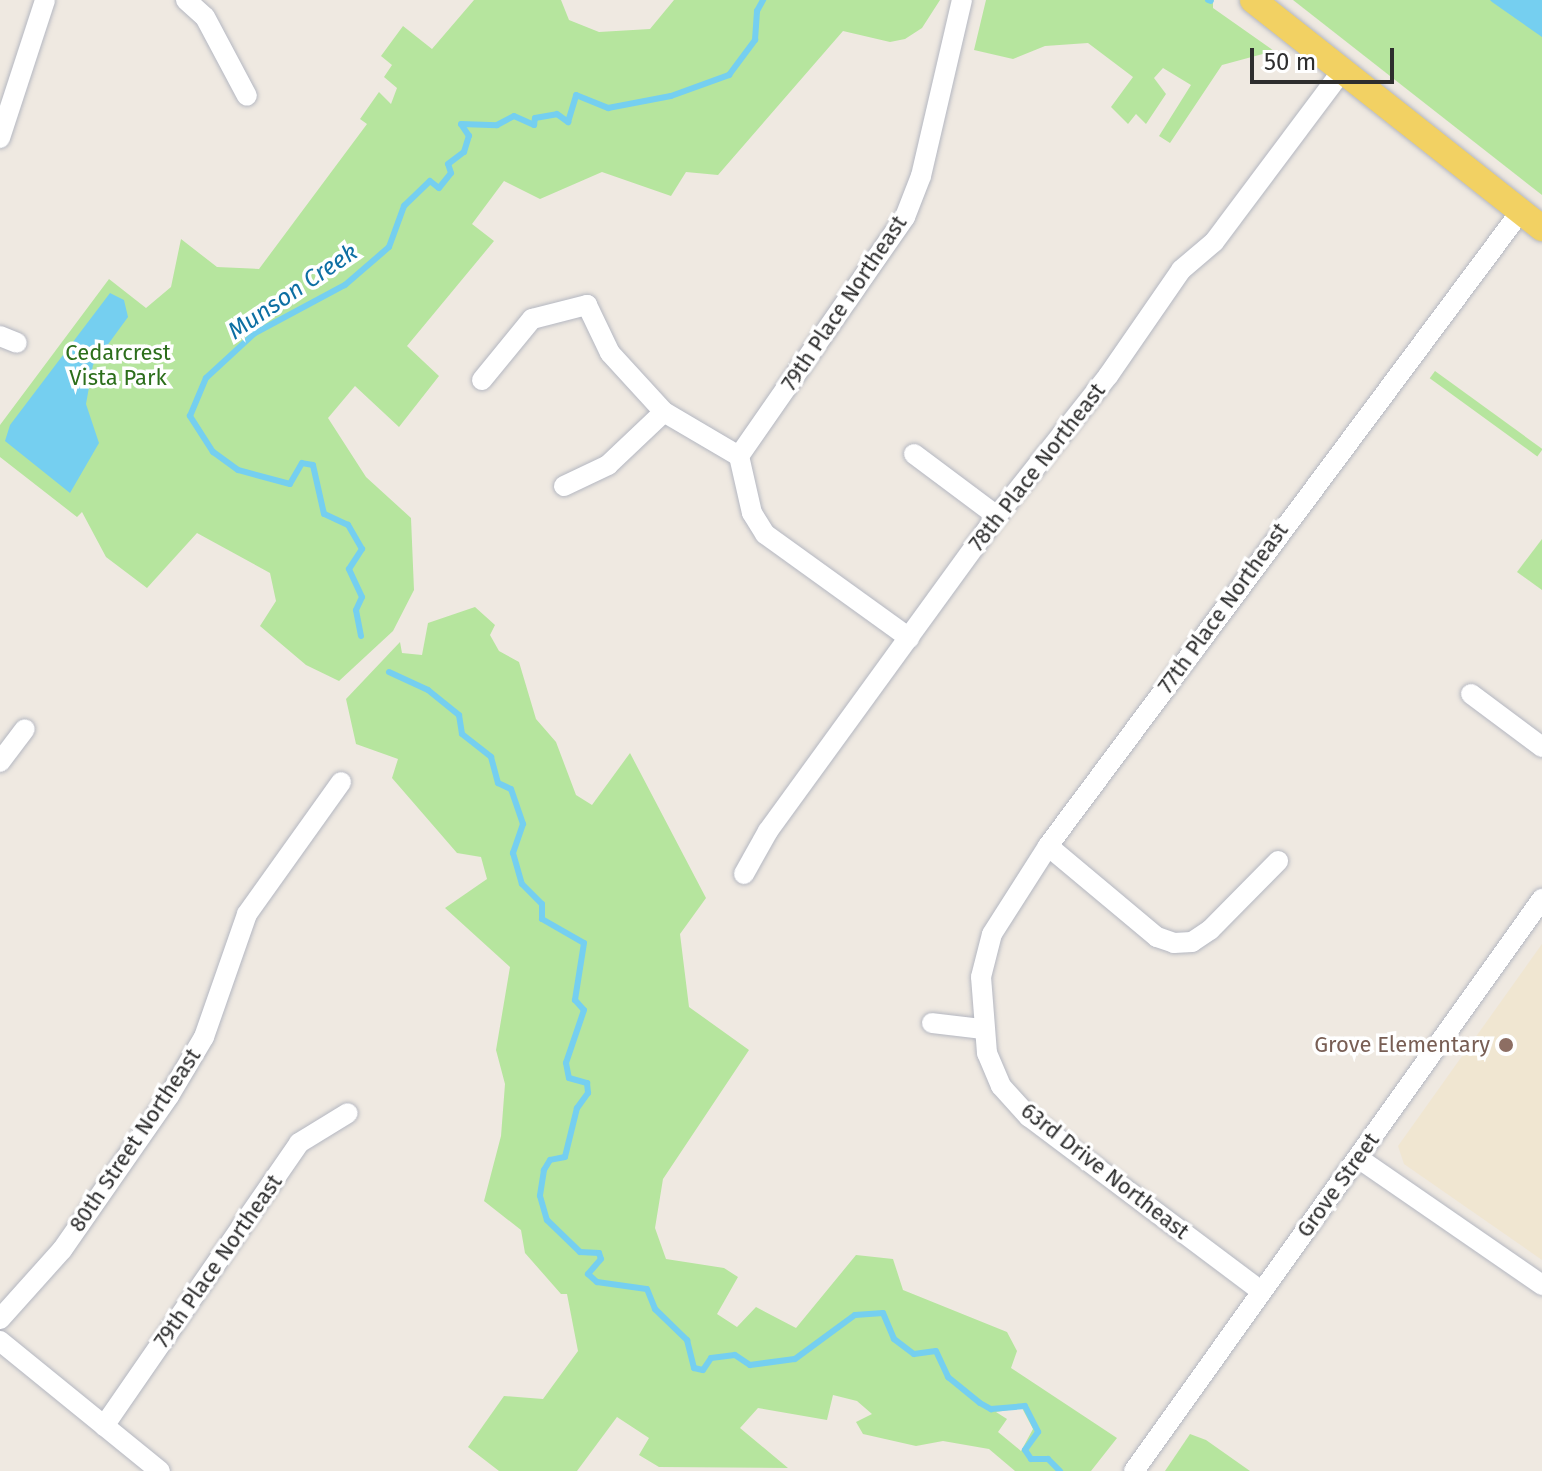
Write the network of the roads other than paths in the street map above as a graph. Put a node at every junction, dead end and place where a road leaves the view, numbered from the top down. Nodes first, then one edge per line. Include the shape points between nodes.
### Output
1 (45, 0) edge
2 (186, 0) edge
3 (962, 0) edge
4 (1253, 0) edge
5 (1342, 71) junction
6 (247, 96) dead end
7 (0, 138) edge
8 (1521, 211) junction
9 (1542, 228) edge
10 (482, 380) dead end
11 (664, 412) junction
12 (914, 454) dead end
13 (739, 456) junction
14 (564, 486) dead end
15 (997, 516) junction
16 (909, 638) junction
17 (1471, 694) dead end
18 (25, 729) dead end
19 (1542, 747) edge
20 (0, 762) edge
21 (341, 782) dead end
22 (1048, 846) junction
23 (1278, 861) dead end
24 (744, 874) dead end
25 (1542, 899) edge
26 (932, 1023) dead end
27 (982, 1029) junction
28 (348, 1113) dead end
29 (1358, 1158) junction
30 (1542, 1285) edge
31 (1261, 1291) junction
32 (0, 1319) edge
33 (0, 1341) edge
34 (104, 1426) junction
35 (160, 1471) edge
36 (1134, 1471) edge

1 - 7 street
2 - 6 street via 205,17
3 - 13 street, 79th Place Northeast via 921,176 905,217
4 - 5 main road
5 - 8 main road
5 - 15 street, 78th Place Northeast via 1214,242 1181,270 1108,376
8 - 9 main road
8 - 22 street, 77th Place Northeast
10 - 11 street via 532,319 587,305 610,353
11 - 13 street
11 - 14 street via 608,465
12 - 15 street
13 - 16 street via 752,513 765,534
15 - 16 street, 78th Place Northeast
16 - 24 street, 78th Place Northeast via 768,831
17 - 19 street
18 - 20 street
21 - 32 street, 80th Street Northeast via 247,914 204,1037 169,1096 62,1250
22 - 23 street via 1157,937 1174,943 1192,942 1210,930
22 - 27 street, 77th Place Northeast via 992,934 981,977
25 - 29 street, Grove Street
26 - 27 street
27 - 31 street, 63rd Drive Northeast via 1001,1086 1029,1117
28 - 34 street, 79th Place Northeast via 299,1143
29 - 30 street
29 - 31 street, Grove Street
31 - 36 street, Grove Street
33 - 34 street
34 - 35 street

